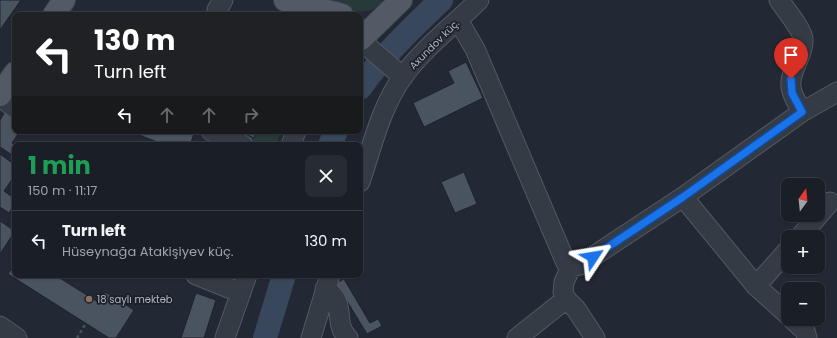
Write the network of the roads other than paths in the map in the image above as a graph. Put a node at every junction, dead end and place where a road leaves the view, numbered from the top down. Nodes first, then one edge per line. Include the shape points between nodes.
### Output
1 (64, 0) edge
2 (272, 0) edge
3 (285, 0) edge
4 (479, 0) edge
5 (779, 0) edge
6 (395, 5) edge
7 (56, 12) edge
8 (286, 12) edge
9 (325, 12) edge
10 (458, 20) junction
11 (363, 35) edge
12 (363, 39) edge
13 (397, 72) junction
14 (12, 78) edge
15 (837, 92) edge
16 (0, 96) edge
17 (12, 106) edge
18 (802, 112) junction
19 (218, 134) edge
20 (236, 142) edge
21 (363, 174) edge
22 (683, 197) junction
23 (830, 202) dead end
24 (806, 230) edge
25 (781, 258) edge
26 (571, 267) junction
27 (246, 278) edge
28 (218, 279) edge
29 (328, 282) edge
30 (756, 286) junction
31 (241, 293) junction
32 (566, 299) junction
33 (781, 309) edge
34 (0, 326) edge
35 (800, 326) edge
36 (17, 338) edge
37 (226, 338) edge
38 (311, 338) edge
39 (348, 338) edge
40 (517, 338) edge
41 (595, 338) edge
42 (807, 338) edge

1 - 7 main road
2 - 8 main road
3 - 9 main road
4 - 10 street, Axundov küç.
5 - 18 street via 803,38 802,50 790,86
6 - 11 main road
10 - 13 street, Axundov küç.
10 - 26 street via 475,49 566,263
12 - 13 street
13 - 21 street, Axundov küç.
14 - 16 main road
15 - 18 street
16 - 17 street
18 - 22 street
19 - 20 street
22 - 26 street via 580,265
22 - 30 street
23 - 24 street
25 - 30 street
26 - 32 street via 564,282 563,292
27 - 31 street
28 - 31 street
29 - 38 street
29 - 39 street via 337,300 342,332
30 - 33 street
31 - 37 street
32 - 40 street
32 - 41 street via 576,308
34 - 36 street
35 - 42 street

